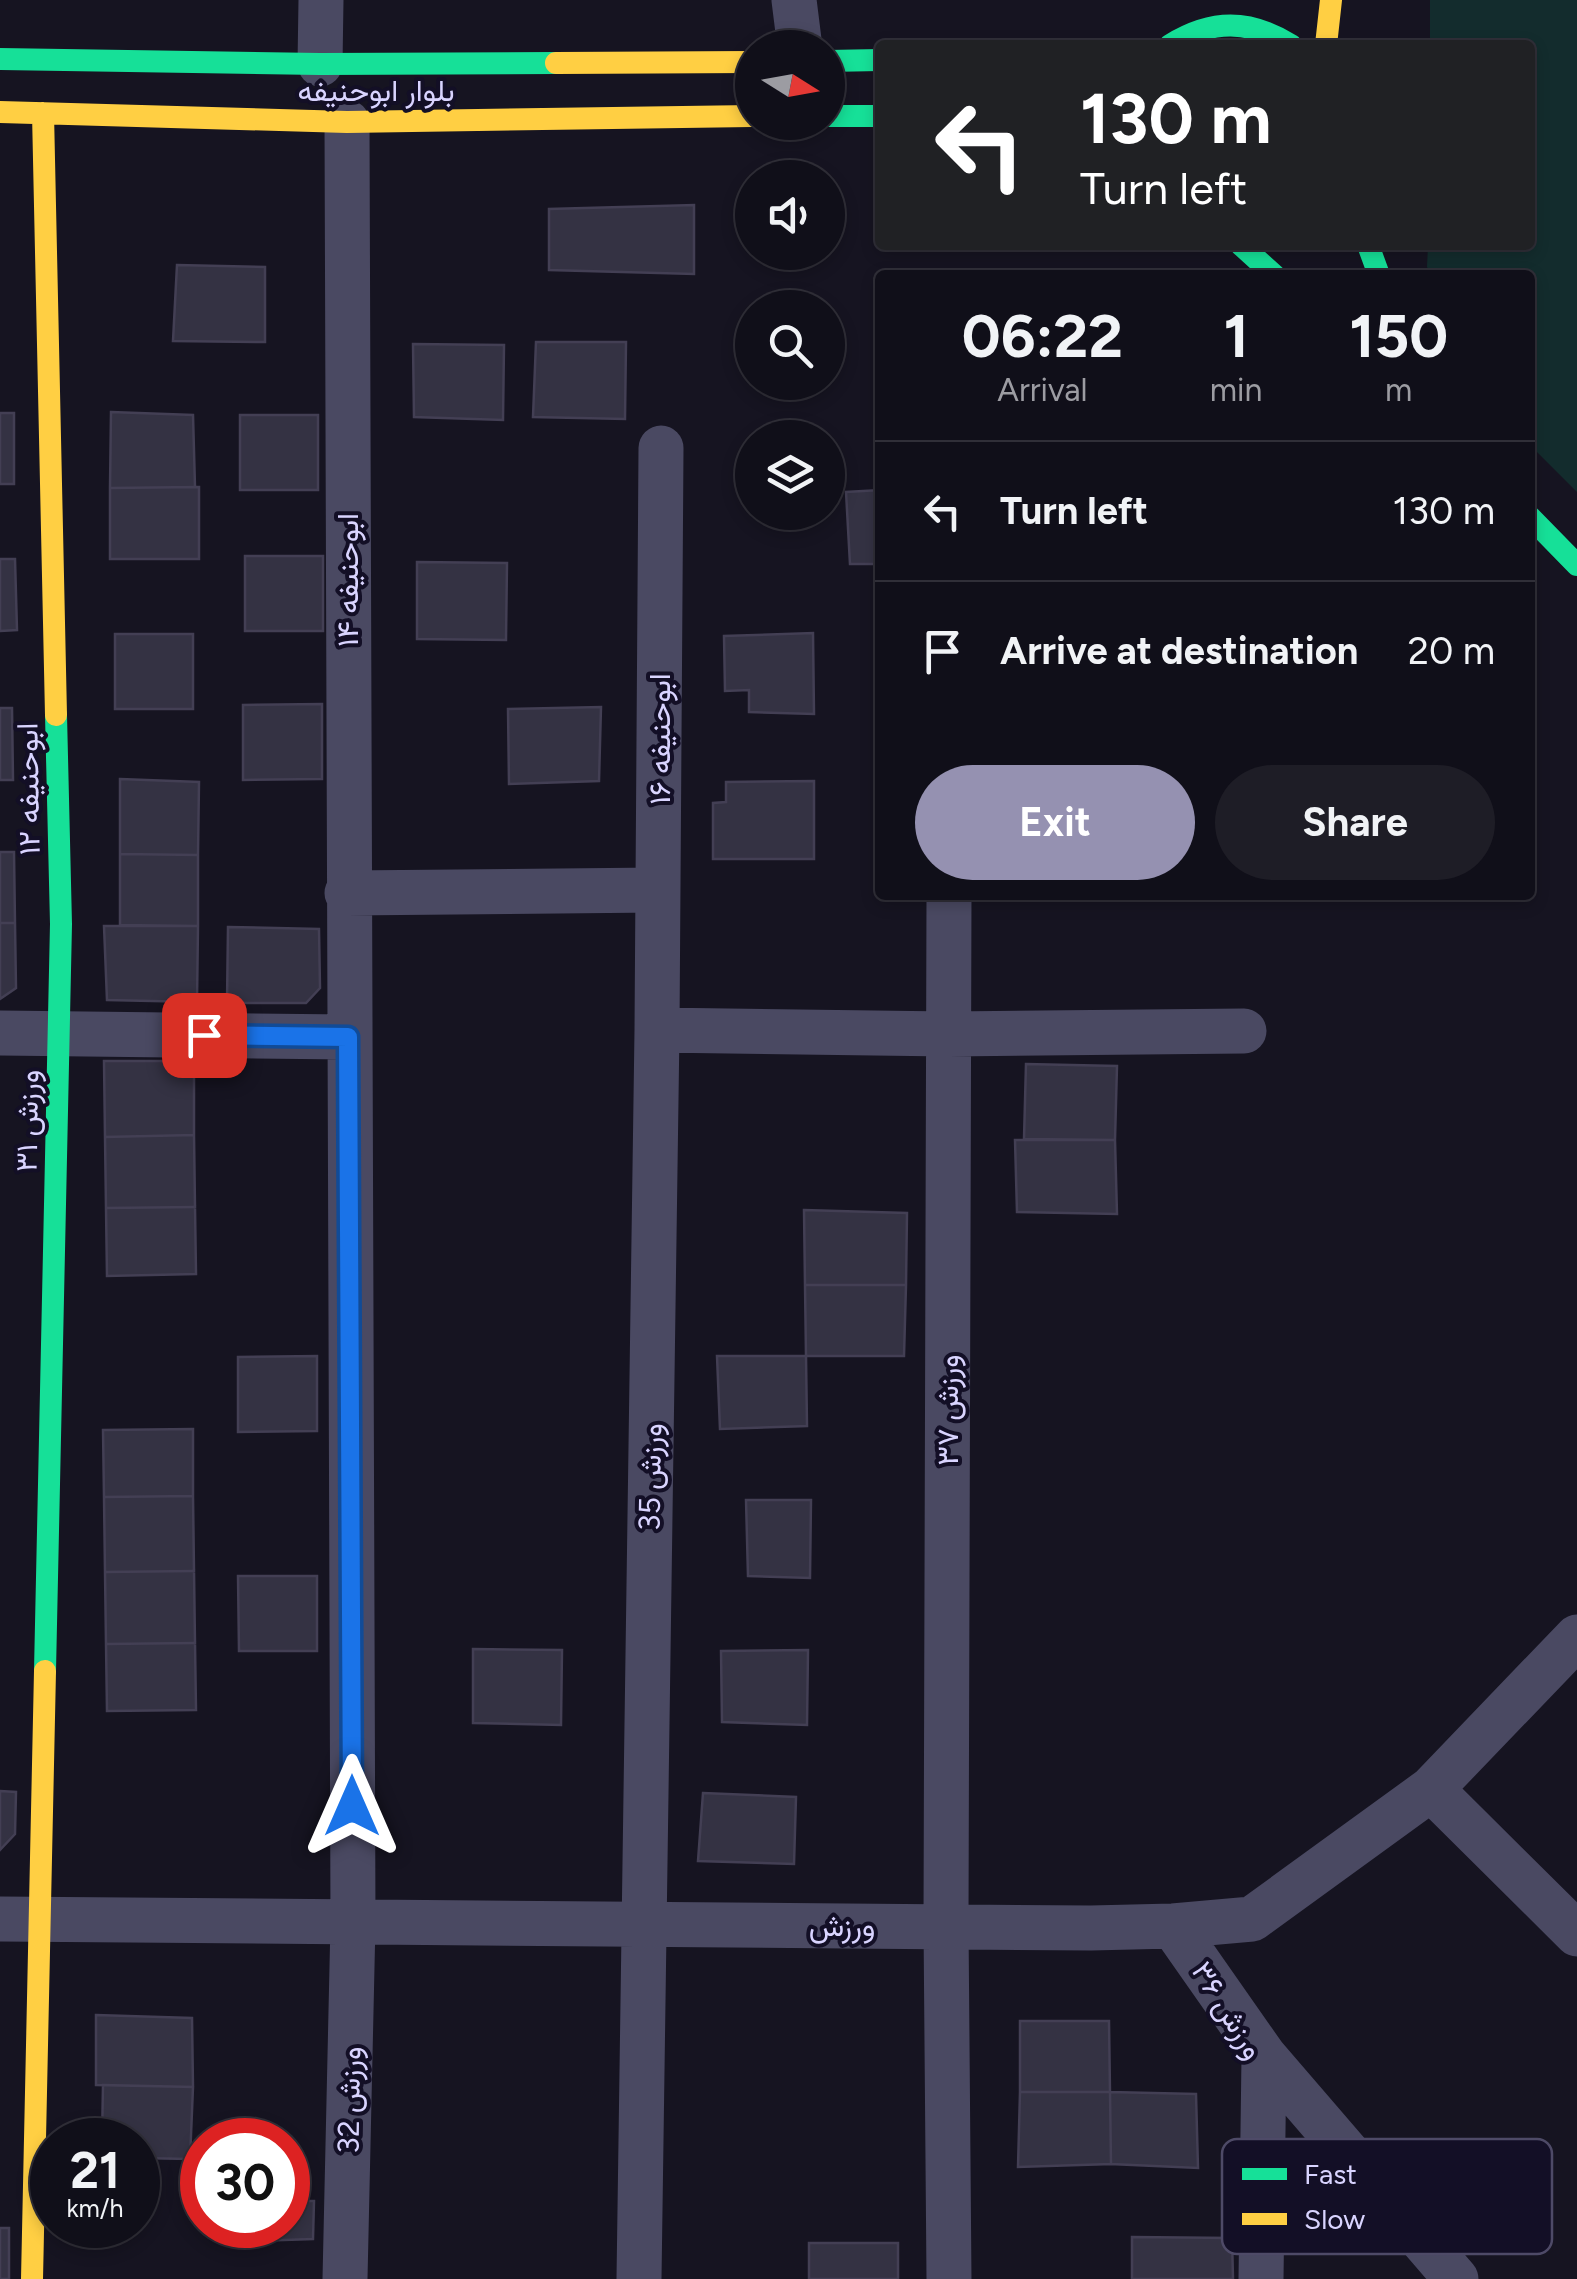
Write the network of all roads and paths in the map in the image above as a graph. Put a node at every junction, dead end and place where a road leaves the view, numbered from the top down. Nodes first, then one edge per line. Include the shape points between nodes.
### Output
1 (321, 0) edge
2 (794, 0) edge
3 (1217, 0) edge
4 (1332, 0) edge
5 (1210, 24) junction
6 (798, 30) edge
7 (1177, 40) edge
8 (1283, 40) edge
9 (1327, 40) edge
10 (0, 59) edge
11 (875, 60) edge
12 (845, 61) edge
13 (735, 62) edge
14 (320, 64) junction
15 (0, 112) edge
16 (43, 113) junction
17 (735, 116) edge
18 (845, 116) edge
19 (875, 116) edge
20 (347, 122) junction
21 (1246, 250) edge
22 (1268, 270) edge
23 (661, 448) dead end
24 (1535, 523) edge
25 (1577, 565) edge
26 (658, 890) junction
27 (347, 893) junction
28 (949, 900) edge
29 (61, 924) joint
30 (658, 1030) junction
31 (1244, 1031) dead end
32 (0, 1032) edge
33 (59, 1033) junction
34 (948, 1034) junction
35 (348, 1037) junction
36 (1577, 1636) edge
37 (1431, 1789) junction
38 (21, 1919) edge
39 (353, 1922) junction
40 (644, 1924) junction
41 (946, 1925) junction
42 (1173, 1926) junction
43 (1577, 1934) edge
44 (1264, 2056) junction
45 (1263, 2139) edge
46 (1335, 2139) edge
47 (1261, 2254) edge
48 (1434, 2254) edge
49 (32, 2279) edge
50 (345, 2279) edge
51 (639, 2279) edge
52 (949, 2279) edge
53 (1261, 2279) edge
54 (1456, 2279) edge

1 - 14 street
2 - 6 street
3 - 5 street
4 - 9 street
5 - 7 street
5 - 8 street via 1238,22
10 - 14 street, بلوار ابوحنیفه
11 - 12 street
13 - 14 street, بلوار ابوحنیفه
15 - 16 street, بلوار ابوحنیفه
16 - 20 street, بلوار ابوحنیفه
16 - 29 street, ابوحنیفه ۱۲
17 - 20 street, بلوار ابوحنیفه
18 - 19 street
20 - 27 street, ابوحنیفه ۱۴
21 - 22 street
23 - 26 street, ابوحنیفه ۱۶
24 - 25 street
26 - 27 street
26 - 30 street, ابوحنیفه ۱۶
27 - 35 street, ابوحنیفه ۱۴
28 - 34 street, ورزش ۳۷
29 - 33 street, ورزش ۳۱
30 - 34 street
30 - 40 street, ورزش 35
31 - 34 street
32 - 33 street
33 - 35 street
33 - 38 street, ورزش ۳۱
34 - 41 street, ورزش ۳۷
35 - 39 street, ورزش 32
36 - 37 street, ورزش
37 - 42 street, ورزش via 1252,1919
37 - 43 street
38 - 39 street, ورزش
38 - 49 street, ورزش ۳۱
39 - 40 street, ورزش
39 - 50 street, ورزش 32
40 - 41 street, ورزش
40 - 51 street, ورزش 35
41 - 42 street, ورزش
41 - 52 street, ورزش ۳۷
42 - 44 street, ورزش ۳۶
44 - 45 street, ورزش ۳۶
44 - 46 street
47 - 53 street, ورزش ۳۶
48 - 54 street

